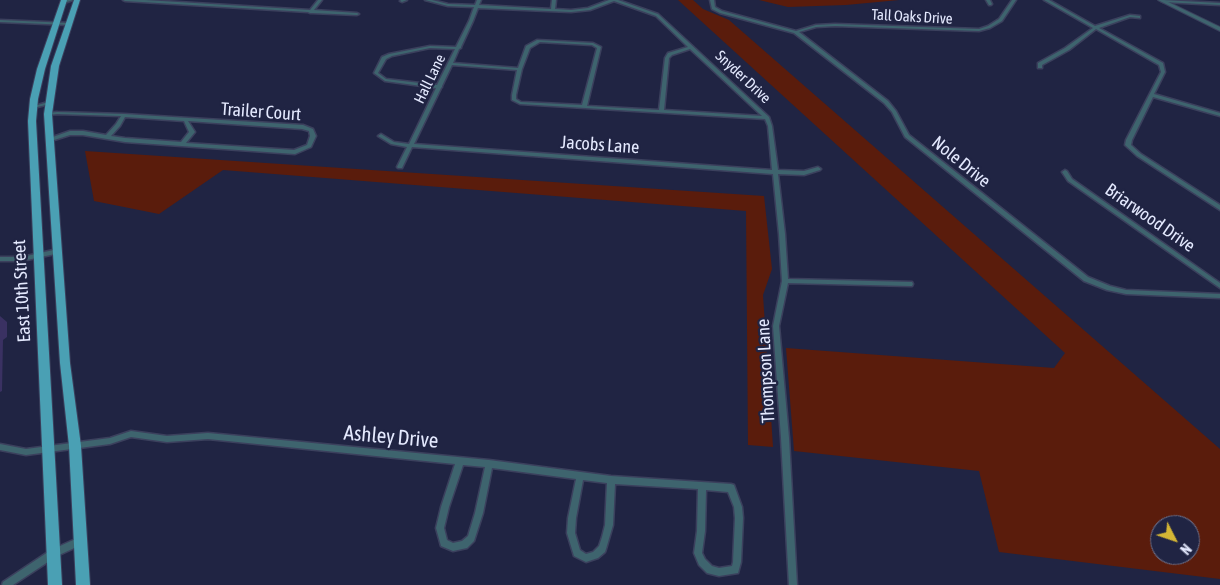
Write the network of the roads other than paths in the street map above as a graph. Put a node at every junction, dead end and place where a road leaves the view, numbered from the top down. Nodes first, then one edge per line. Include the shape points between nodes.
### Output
1 (77, 0) edge
2 (125, 0) edge
3 (183, 0) edge
4 (320, 0) edge
5 (428, 0) edge
6 (479, 0) edge
7 (554, 0) edge
8 (614, 0) edge
9 (712, 0) edge
10 (1014, 0) edge
11 (1046, 0) edge
12 (66, 1) edge
13 (1161, 1) edge
14 (169, 3) junction
15 (1220, 4) edge
16 (478, 6) junction
17 (553, 10) junction
18 (310, 12) junction
19 (357, 14) dead end
20 (1138, 18) dead end
21 (0, 21) edge
22 (56, 24) junction
23 (69, 24) junction
24 (1096, 27) junction
25 (1220, 29) edge
26 (796, 32) junction
27 (692, 47) junction
28 (459, 48) junction
29 (451, 64) junction
30 (1040, 67) dead end
31 (520, 69) junction
32 (440, 87) junction
33 (1152, 95) junction
34 (48, 103) junction
35 (33, 107) junction
36 (584, 107) junction
37 (661, 112) junction
38 (48, 114) junction
39 (1220, 115) edge
40 (124, 116) junction
41 (768, 118) junction
42 (186, 121) junction
43 (108, 136) junction
44 (381, 136) dead end
45 (49, 140) junction
46 (182, 144) junction
47 (410, 145) junction
48 (400, 167) dead end
49 (818, 169) dead end
50 (775, 172) junction
51 (1065, 172) dead end
52 (1220, 208) edge
53 (58, 251) junction
54 (40, 255) junction
55 (0, 259) edge
56 (785, 281) junction
57 (910, 284) dead end
58 (1220, 286) edge
59 (1220, 296) edge
60 (75, 446) junction
61 (0, 447) edge
62 (49, 448) junction
63 (460, 461) junction
64 (489, 464) junction
65 (580, 476) junction
66 (611, 480) junction
67 (702, 486) junction
68 (80, 540) junction
69 (54, 553) junction
70 (6, 585) edge
71 (55, 585) edge
72 (83, 585) edge
73 (794, 585) edge

1 - 23 main road
2 - 14 street
3 - 14 street
4 - 18 street
5 - 16 street via 448,5
6 - 16 street, Hall Lane
7 - 17 street
8 - 17 street via 589,9
8 - 27 street, Snyder Drive via 657,16
9 - 26 street, Nole Drive via 714,8 721,12
10 - 26 street, Tall Oaks Drive via 1001,20 979,30 836,25
11 - 24 street
12 - 22 main road, East 10th Street
13 - 15 street
13 - 25 street
14 - 18 street
16 - 17 street
16 - 28 street, Hall Lane
18 - 19 street
20 - 24 street via 1130,16
21 - 22 street
22 - 23 street
22 - 35 main road, East 10th Street
23 - 34 main road
24 - 30 street
24 - 33 street via 1161,64 1163,72
26 - 59 street, Nole Drive via 886,102 907,136 1086,278 1126,292
27 - 37 street via 667,58
27 - 41 street, Snyder Drive
28 - 29 street, Hall Lane
28 - 32 street via 430,47 391,55 384,58 376,73 385,80
29 - 31 street
29 - 32 street, Hall Lane
31 - 36 street via 514,100
31 - 36 street via 528,47 540,41 599,46
32 - 47 street, Hall Lane
33 - 39 street
33 - 52 street via 1128,144 1139,155
34 - 35 street
34 - 38 main road
35 - 54 main road, East 10th Street via 32,142
36 - 37 street
37 - 41 street
38 - 40 street, Trailer Court
38 - 45 main road
40 - 42 street, Trailer Court
40 - 43 street
41 - 50 street, Snyder Drive
42 - 46 street via 192,132
42 - 46 street, Trailer Court via 303,127 310,130 313,140 306,148 295,152
43 - 45 street, Trailer Court via 70,133
43 - 46 street, Trailer Court
44 - 47 street, Jacobs Lane via 393,143
45 - 53 main road
47 - 48 street, Hall Lane
47 - 50 street, Jacobs Lane
49 - 50 street, Jacobs Lane via 804,173
50 - 56 street, Snyder Drive
51 - 58 street, Briarwood Drive via 1070,180
53 - 54 street
53 - 60 main road via 65,363
54 - 55 street
54 - 62 main road, East 10th Street
56 - 57 street
56 - 73 street, Thompson Lane via 776,326
60 - 62 street, Ashley Drive
60 - 63 street, Ashley Drive via 131,434 167,439 208,436
60 - 68 main road
61 - 62 street, Ashley Drive via 26,452
62 - 69 main road, East 10th Street
63 - 64 street, Ashley Drive
63 - 64 street via 440,528 444,543 453,547 464,546 473,533
64 - 65 street, Ashley Drive
65 - 66 street, Ashley Drive
65 - 66 street via 571,533 577,553 586,558 602,549 606,537
66 - 67 street, Ashley Drive
67 - 67 street, Ashley Drive via 698,553 710,570 735,570 738,507 731,488
68 - 69 street
68 - 72 main road
69 - 70 street
69 - 71 main road, East 10th Street

